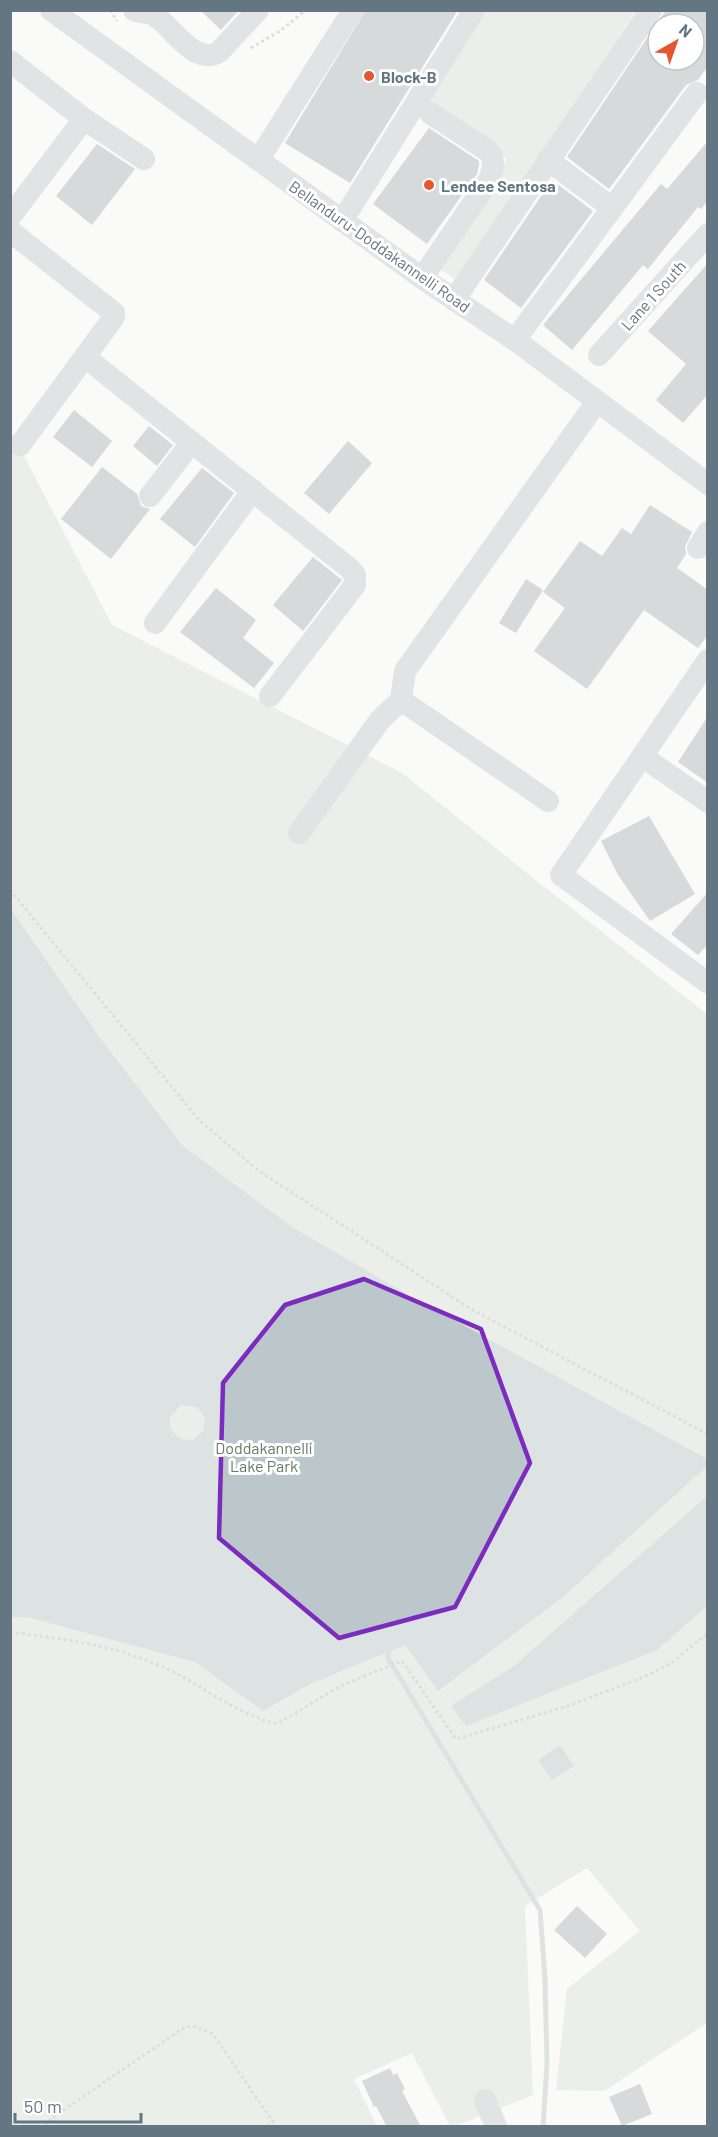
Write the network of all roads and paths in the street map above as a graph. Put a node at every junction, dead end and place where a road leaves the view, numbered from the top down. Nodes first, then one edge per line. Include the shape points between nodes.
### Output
1 (51, 10) edge
2 (258, 10) edge
3 (474, 10) edge
4 (651, 10) edge
5 (146, 11) edge
6 (353, 13) edge
7 (10, 61) edge
8 (697, 93) dead end
9 (430, 113) dead end
10 (84, 119) junction
11 (144, 159) dead end
12 (259, 159) junction
13 (548, 160) junction
14 (612, 208) junction
15 (10, 217) edge
16 (342, 221) junction
17 (10, 231) edge
18 (708, 234) edge
19 (422, 278) junction
20 (454, 300) junction
21 (515, 340) junction
22 (599, 355) dead end
23 (85, 357) junction
24 (596, 403) junction
25 (192, 442) junction
26 (20, 445) dead end
27 (708, 484) edge
28 (253, 490) junction
29 (150, 496) dead end
30 (155, 623) dead end
31 (708, 660) edge
32 (270, 696) dead end
33 (401, 700) junction
34 (643, 757) junction
35 (548, 801) dead end
36 (708, 802) edge
37 (299, 833) dead end
38 (10, 890) edge
39 (708, 983) edge
40 (708, 1434) edge
41 (10, 1632) edge
42 (708, 1633) edge
43 (485, 2100) dead end
44 (273, 2120) junction
45 (45, 2127) edge
46 (268, 2127) edge
47 (276, 2127) edge
48 (496, 2127) edge

1 - 12 street, Bellanduru-Doddakannelli Road
2 - 5 street via 213,56 205,56 178,38
3 - 16 street
4 - 13 street
6 - 12 street
7 - 10 street
8 - 14 street
9 - 19 street via 488,152 494,169
10 - 11 street
10 - 15 street
12 - 16 street, Bellanduru-Doddakannelli Road
13 - 14 street
13 - 20 street
14 - 21 street
16 - 19 street, Bellanduru-Doddakannelli Road
17 - 23 street via 112,310 114,317
18 - 22 street, Lane 1 South
19 - 20 street, Bellanduru-Doddakannelli Road
20 - 21 street, Bellanduru-Doddakannelli Road
21 - 24 street, Bellanduru-Doddakannelli Road
23 - 25 street
23 - 26 street
24 - 27 street, Bellanduru-Doddakannelli Road
24 - 33 street via 405,671
25 - 28 street
25 - 29 street
28 - 30 street
28 - 32 street via 355,575 356,585
31 - 34 street
33 - 35 street
33 - 37 street via 381,720
34 - 36 street
34 - 39 street via 561,875
38 - 40 path via 199,1120 259,1171 474,1311
41 - 42 path via 100,1644 159,1665 258,1719 277,1724 342,1685 402,1661 456,1739 568,1706 646,1677 671,1663
43 - 48 street
44 - 45 path via 213,2034 193,2026 159,2044 52,2118
44 - 46 path
44 - 47 path

